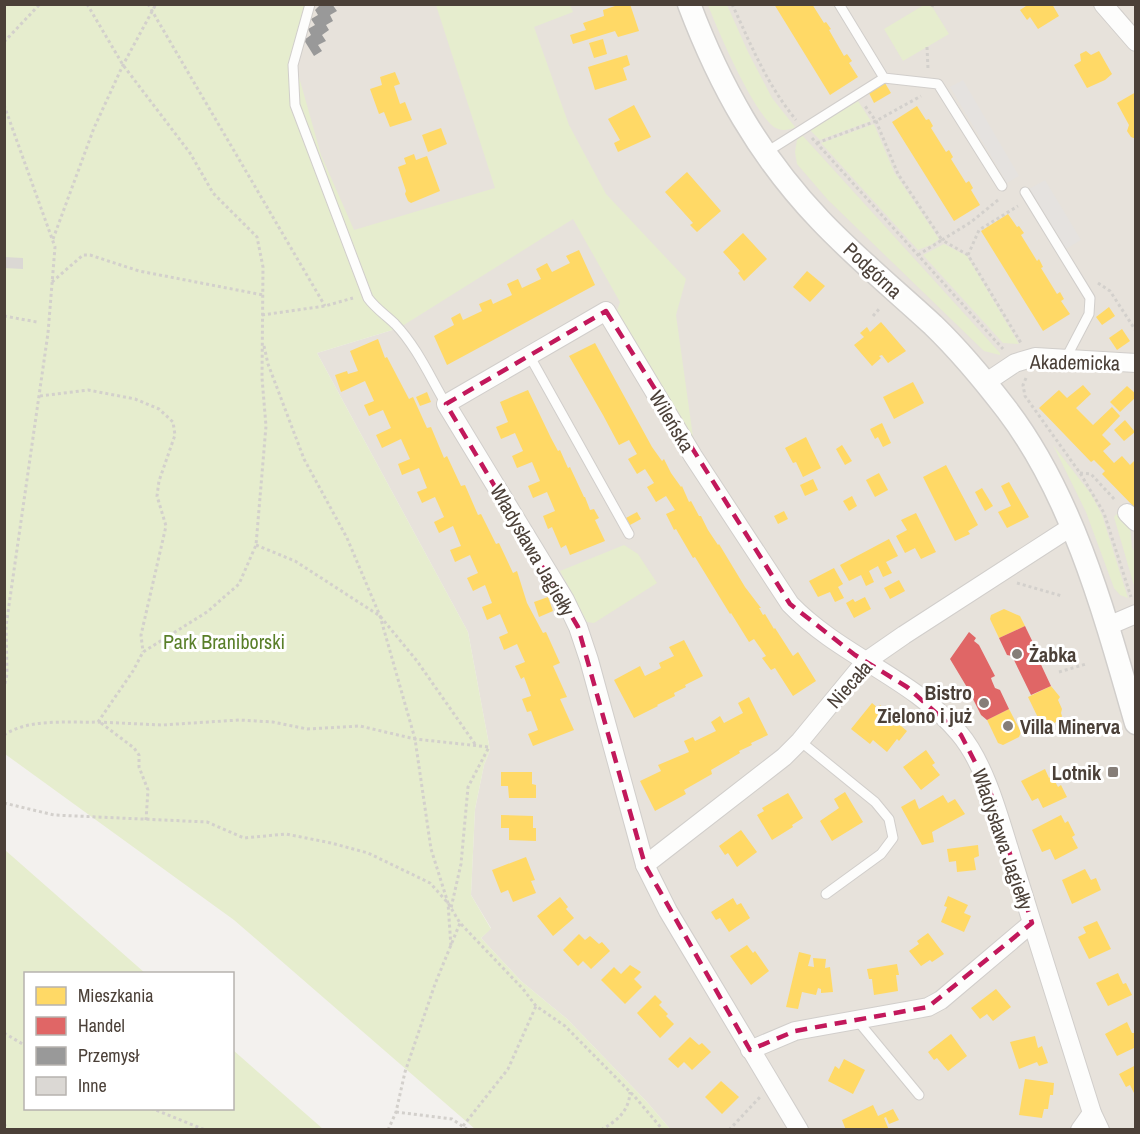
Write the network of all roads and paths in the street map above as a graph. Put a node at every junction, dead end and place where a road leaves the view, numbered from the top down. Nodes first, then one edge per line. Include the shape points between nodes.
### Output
1 (40, 4) edge
2 (87, 4) edge
3 (148, 4) edge
4 (156, 4) edge
5 (310, 4) edge
6 (689, 4) edge
7 (732, 4) edge
8 (839, 4) edge
9 (1103, 4) edge
10 (152, 11) junction
11 (4, 42) edge
12 (1136, 42) edge
13 (927, 46) dead end
14 (123, 65) junction
15 (884, 78) junction
16 (928, 83) junction
17 (857, 95) junction
18 (4, 105) edge
19 (876, 121) junction
20 (804, 129) junction
21 (817, 143) junction
22 (765, 153) junction
23 (1002, 186) dead end
24 (993, 191) dead end
25 (1027, 196) joint
26 (942, 240) junction
27 (52, 241) junction
28 (918, 255) junction
29 (968, 255) junction
30 (1093, 280) dead end
31 (52, 282) junction
32 (366, 294) junction
33 (263, 295) junction
34 (325, 306) junction
35 (879, 309) dead end
36 (262, 315) junction
37 (4, 316) edge
38 (873, 316) dead end
39 (37, 322) dead end
40 (1136, 331) edge
41 (262, 339) junction
42 (1002, 348) junction
43 (1006, 352) dead end
44 (529, 355) junction
45 (1066, 358) junction
46 (1136, 363) edge
47 (1025, 375) dead end
48 (986, 383) junction
49 (39, 396) junction
50 (446, 404) junction
51 (1080, 473) junction
52 (1131, 518) edge
53 (1071, 527) junction
54 (629, 534) dead end
55 (256, 545) junction
56 (1009, 581) dead end
57 (1062, 596) dead end
58 (1134, 606) edge
59 (380, 616) junction
60 (1108, 626) junction
61 (143, 652) junction
62 (866, 662) junction
63 (1086, 664) dead end
64 (1059, 672) dead end
65 (4, 689) edge
66 (99, 722) junction
67 (1136, 723) edge
68 (4, 735) edge
69 (415, 739) junction
70 (800, 741) junction
71 (475, 744) junction
72 (4, 803) edge
73 (146, 820) junction
74 (645, 865) junction
75 (826, 894) dead end
76 (448, 903) junction
77 (451, 908) junction
78 (460, 923) junction
79 (1032, 923) junction
80 (451, 947) junction
81 (536, 1006) junction
82 (857, 1020) junction
83 (4, 1033) edge
84 (24, 1045) edge
85 (750, 1050) junction
86 (771, 1084) junction
87 (630, 1092) junction
88 (919, 1095) dead end
89 (155, 1110) edge
90 (396, 1112) junction
91 (1096, 1121) edge
92 (4, 1124) edge
93 (463, 1126) junction
94 (9, 1130) edge
95 (205, 1130) edge
96 (388, 1130) edge
97 (468, 1130) edge
98 (601, 1130) edge
99 (663, 1130) edge
100 (729, 1130) edge
101 (799, 1130) edge
102 (1080, 1130) edge

1 - 11 path
2 - 14 path
3 - 10 path
4 - 10 path
5 - 32 lane, Władysława Jagiełły via 293,65 296,105
6 - 22 street, Podgórna via 738,114
7 - 20 path via 778,97
8 - 15 lane
9 - 12 street
10 - 14 path
10 - 34 path
13 - 16 path
14 - 27 path via 94,128
14 - 33 path via 190,153 213,193 257,237
15 - 16 lane
15 - 17 lane
16 - 19 path via 933,90
16 - 23 lane via 938,84
17 - 19 path
17 - 20 lane
18 - 27 path
19 - 21 path
19 - 26 path via 897,174
20 - 21 path
20 - 22 lane
21 - 28 path
22 - 48 street, Podgórna via 818,218 934,326
24 - 26 path via 999,201
25 - 29 path via 979,230
25 - 45 lane via 1090,298 1089,314
26 - 28 path
26 - 29 path
27 - 31 path
28 - 42 path
29 - 42 path via 1023,346
30 - 40 path via 1110,291
31 - 33 path via 83,255 90,255 139,271
31 - 49 path
32 - 34 path
32 - 50 lane, Władysława Jagiełły via 414,349
33 - 36 path
34 - 36 path
35 - 38 path
36 - 41 path
37 - 39 path
41 - 55 path via 266,426
41 - 59 path via 304,459 347,538
42 - 43 path
44 - 50 street, Wileńska
44 - 54 lane
44 - 62 street, Wileńska via 606,310 693,456 790,604
45 - 46 street, Akademicka
45 - 48 street, Akademicka via 1035,357 1015,363
47 - 51 path via 1025,396
48 - 53 street, Podgórna via 1028,441
49 - 61 path via 88,390 135,399 159,409 173,422 175,435 157,496 166,526 141,634
49 - 65 path via 12,575
50 - 74 street, Władysława Jagiełły via 578,627
51 - 52 path via 1091,474
51 - 58 path via 1104,513
53 - 60 street, Podgórna
53 - 62 street, Niecała
55 - 59 path via 295,561
55 - 61 path via 239,584 207,612
56 - 57 path
58 - 60 street
59 - 69 path
59 - 71 path
60 - 67 street, Podgórna
61 - 66 path
62 - 70 street, Niecała
62 - 79 street, Władysława Jagiełły via 907,687 961,735 990,791
63 - 64 path
66 - 68 path via 32,725
66 - 69 path via 162,725 239,720 307,729 360,726
66 - 73 path via 139,755 148,790
69 - 71 path
69 - 76 path via 431,849
70 - 74 street, Niecała
70 - 75 lane via 874,802 889,819 893,837 881,854
71 - 77 path via 489,747 468,787 461,864
72 - 73 path via 54,815
73 - 76 path via 207,822 244,838 286,834 331,843 368,854 430,883
74 - 85 street, Władysława Jagiełły via 668,912
76 - 77 path
76 - 80 path
77 - 78 path
78 - 80 path
78 - 81 path
79 - 82 street, Władysława Jagiełły via 941,1000 928,1007
79 - 91 street, Władysława Jagiełły
80 - 90 path via 405,1072
81 - 87 path via 565,1026
81 - 93 path via 508,1069
82 - 85 street, Władysława Jagiełły via 795,1031
82 - 88 lane
83 - 84 path
85 - 86 street, Władysława Jagiełły
86 - 100 path
86 - 101 street, Władysława Jagiełły
87 - 98 path via 628,1107
87 - 99 path
89 - 95 path
90 - 93 path via 452,1119
90 - 96 path
91 - 102 street, Władysława Jagiełły
92 - 94 path
93 - 97 path

